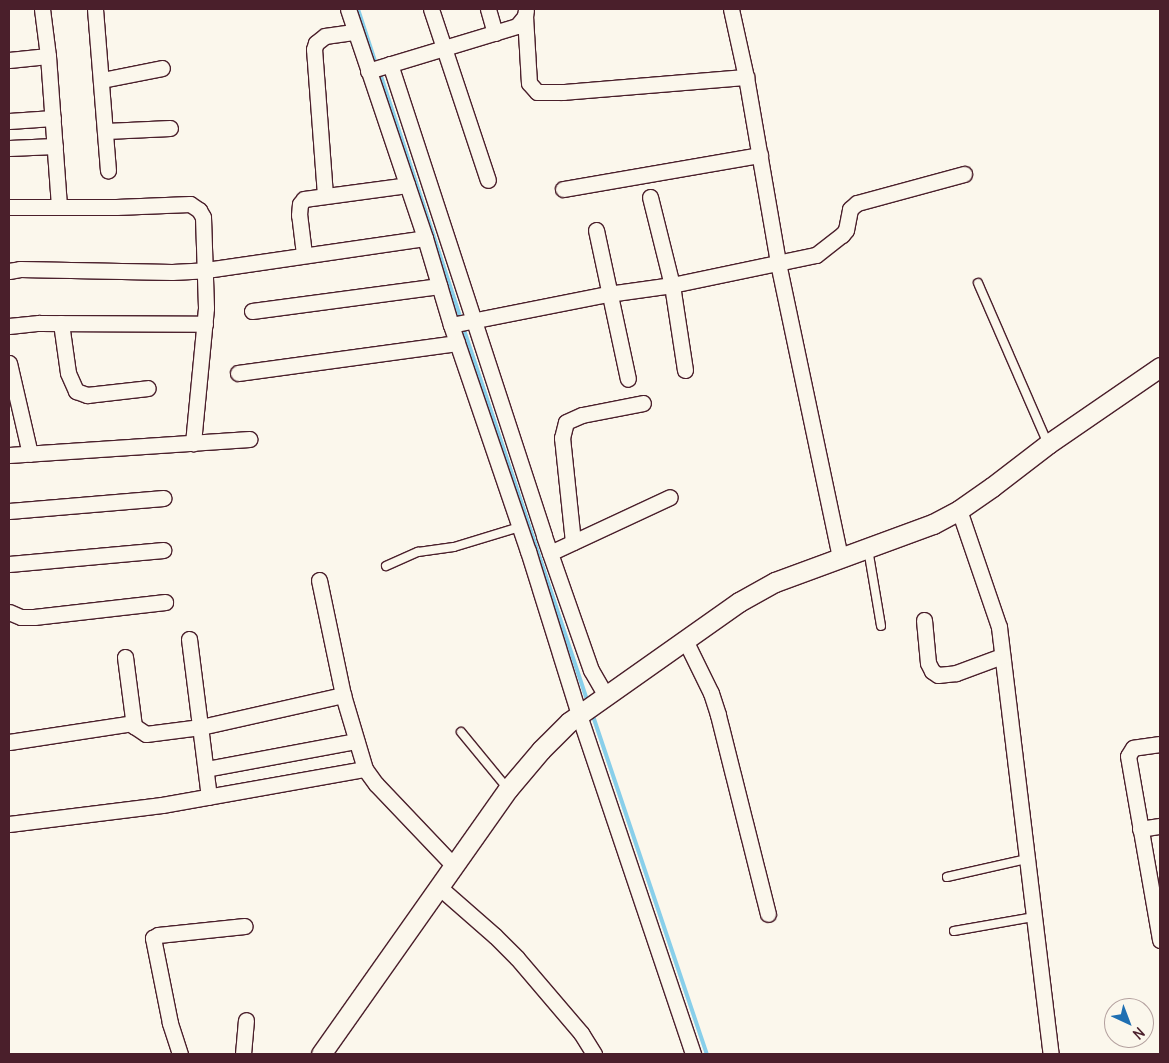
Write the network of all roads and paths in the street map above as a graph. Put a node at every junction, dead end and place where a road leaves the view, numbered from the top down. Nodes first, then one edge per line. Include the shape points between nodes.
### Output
1 (42, 9) edge
2 (95, 9) edge
3 (348, 9) edge
4 (431, 9) edge
5 (488, 9) edge
6 (731, 9) edge
7 (526, 13) edge
8 (356, 32) junction
9 (495, 33) junction
10 (443, 49) junction
11 (48, 56) junction
12 (9, 60) edge
13 (162, 68) dead end
14 (379, 68) junction
15 (746, 77) junction
16 (102, 80) junction
17 (53, 118) junction
18 (9, 121) edge
19 (170, 128) dead end
20 (106, 131) junction
21 (55, 146) junction
22 (9, 148) edge
23 (760, 155) junction
24 (108, 170) dead end
25 (964, 174) dead end
26 (488, 180) dead end
27 (407, 186) junction
28 (563, 188) dead end
29 (325, 195) junction
30 (650, 197) dead end
31 (9, 207) edge
32 (60, 207) junction
33 (596, 230) dead end
34 (424, 238) junction
35 (304, 254) junction
36 (778, 263) junction
37 (206, 270) junction
38 (9, 271) edge
39 (978, 283) dead end
40 (672, 284) junction
41 (439, 286) junction
42 (608, 294) junction
43 (252, 310) dead end
44 (61, 323) junction
45 (462, 323) junction
46 (205, 324) junction
47 (9, 326) edge
48 (457, 343) junction
49 (9, 363) edge
50 (1160, 367) edge
51 (685, 370) dead end
52 (238, 373) dead end
53 (628, 379) dead end
54 (148, 388) dead end
55 (13, 398) edge
56 (643, 403) dead end
57 (249, 439) dead end
58 (193, 443) junction
59 (1048, 444) junction
60 (30, 454) junction
61 (9, 455) edge
62 (670, 497) dead end
63 (163, 498) dead end
64 (959, 510) junction
65 (9, 511) edge
66 (520, 527) junction
67 (573, 542) junction
68 (868, 547) junction
69 (163, 550) dead end
70 (550, 553) junction
71 (840, 556) junction
72 (9, 564) edge
73 (386, 566) dead end
74 (319, 580) dead end
75 (165, 602) dead end
76 (9, 612) edge
77 (924, 620) dead end
78 (881, 626) dead end
79 (190, 639) dead end
80 (685, 640) junction
81 (1002, 656) junction
82 (126, 657) dead end
83 (344, 695) junction
84 (593, 705) junction
85 (133, 723) junction
86 (200, 727) junction
87 (461, 732) dead end
88 (356, 741) junction
89 (9, 742) edge
90 (1160, 744) edge
91 (206, 769) junction
92 (365, 769) junction
93 (508, 789) junction
94 (209, 797) junction
95 (9, 824) edge
96 (1160, 826) edge
97 (1140, 829) junction
98 (1026, 859) junction
99 (454, 866) junction
100 (947, 877) dead end
101 (439, 887) junction
102 (768, 914) dead end
103 (1033, 916) junction
104 (245, 926) dead end
105 (954, 931) dead end
106 (1160, 940) edge
107 (246, 1020) dead end
108 (180, 1054) edge
109 (243, 1054) edge
110 (320, 1054) edge
111 (594, 1054) edge
112 (693, 1054) edge
113 (1051, 1054) edge

1 - 11 street
2 - 16 street
3 - 8 street
4 - 10 street
5 - 9 street
6 - 15 street
7 - 9 street via 516,26
7 - 15 street via 529,83 536,92
8 - 14 street
8 - 29 street via 324,36 314,49
9 - 10 street
10 - 14 street
10 - 26 street
11 - 12 street
11 - 17 street
13 - 16 street
14 - 27 street
14 - 45 street
15 - 23 street
16 - 20 street
17 - 18 street
17 - 21 street
19 - 20 street
20 - 24 street
21 - 22 street
21 - 32 street
23 - 28 street
23 - 36 street
25 - 36 street via 857,203 850,209 846,230 830,246 816,255
27 - 29 street
27 - 34 street
29 - 35 street via 304,199 300,204
30 - 40 street
31 - 32 street
32 - 37 street via 190,204 203,217
33 - 42 street
34 - 35 street
34 - 41 street
35 - 37 street
36 - 40 street
36 - 71 street
37 - 38 street
37 - 46 street
39 - 59 lane
40 - 42 street
40 - 51 street
41 - 43 street
41 - 45 street
42 - 45 street
42 - 53 street
44 - 46 street
44 - 47 street
44 - 54 street via 68,373 76,391 86,394
45 - 48 street
45 - 70 street
46 - 58 street
48 - 52 street
48 - 66 street
49 - 55 street
50 - 59 street
55 - 60 street
56 - 67 street via 582,415 566,422 562,438
57 - 58 street
58 - 60 street
59 - 64 street
60 - 61 street
62 - 67 street
63 - 65 street
64 - 68 street via 933,524
64 - 81 street via 999,627
66 - 73 lane via 454,547 418,552
66 - 84 street
67 - 70 street
68 - 71 street
68 - 78 lane
69 - 72 street
70 - 84 street via 591,670
71 - 80 street via 775,582 739,602
74 - 83 street
75 - 76 street via 34,617
77 - 81 street via 928,663 938,675 956,673
79 - 86 street
80 - 84 street
80 - 102 street via 718,715
81 - 98 street
82 - 85 street
83 - 86 street
83 - 88 street
84 - 93 street via 541,750
84 - 112 street
85 - 86 street via 138,731 146,734
85 - 89 street
86 - 91 street
87 - 93 lane
88 - 91 street
88 - 92 street
90 - 97 street via 1133,748 1128,756
91 - 94 street
92 - 94 street
92 - 99 street
93 - 99 street
94 - 95 street
96 - 97 street
97 - 106 street
98 - 100 lane
98 - 103 street
99 - 101 street
101 - 110 street
101 - 111 street via 516,958
103 - 105 lane
103 - 113 street
104 - 108 street via 153,938 170,1023
107 - 109 street

